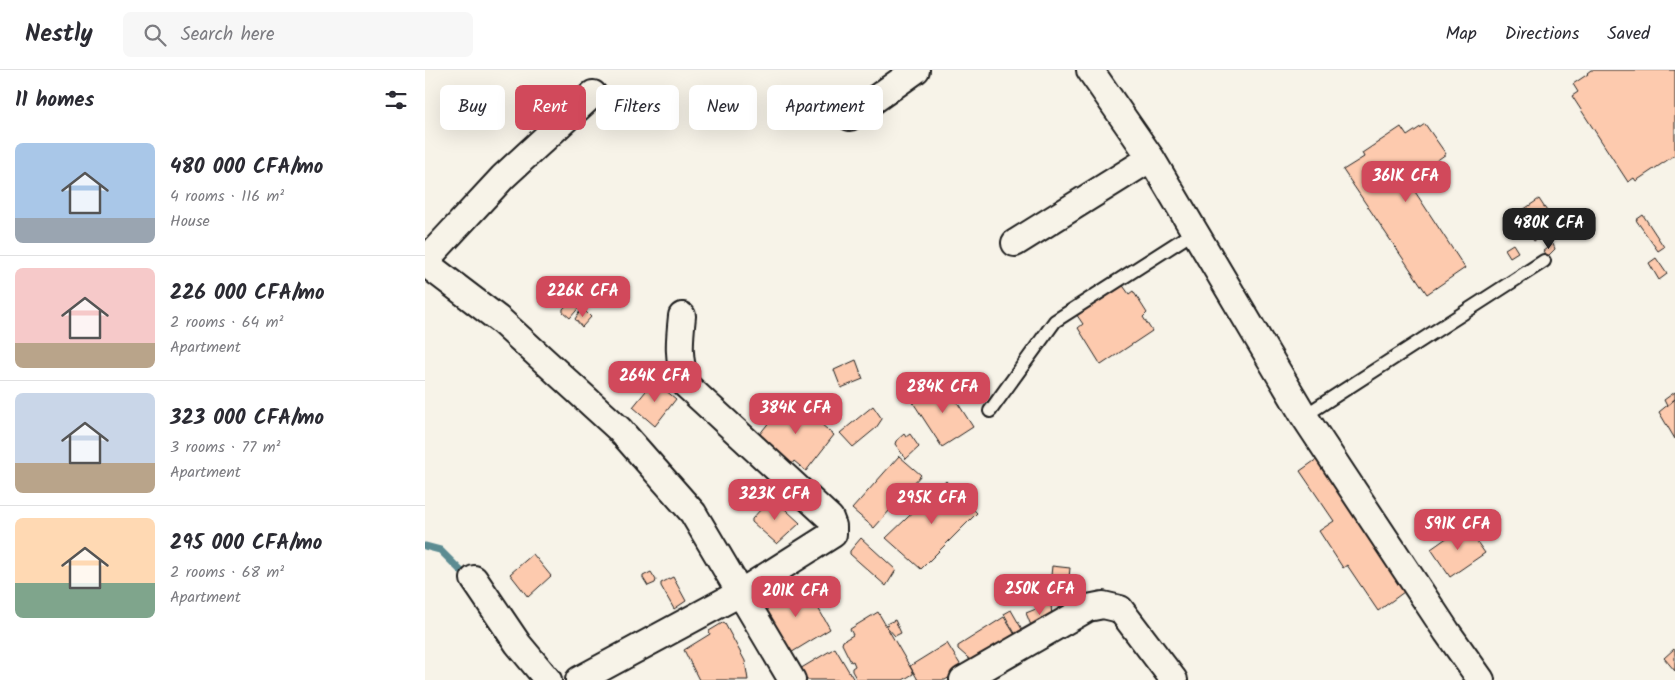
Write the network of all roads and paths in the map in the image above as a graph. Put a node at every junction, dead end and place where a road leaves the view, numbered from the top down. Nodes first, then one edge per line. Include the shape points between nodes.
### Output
1 (916, 70) edge
2 (1090, 70) edge
3 (593, 94) dead end
4 (883, 94) edge
5 (1151, 158) junction
6 (1194, 232) junction
7 (1015, 243) dead end
8 (1544, 261) dead end
9 (425, 262) edge
10 (682, 316) dead end
11 (990, 410) dead end
12 (1304, 416) junction
13 (474, 578) dead end
14 (740, 593) junction
15 (548, 680) edge
16 (579, 680) edge
17 (792, 680) edge
18 (963, 680) edge
19 (1174, 680) edge
20 (1481, 680) edge

1 - 4 street
2 - 5 street
3 - 9 street via 503,177
5 - 6 street
5 - 7 street
6 - 11 lane via 1055,321
6 - 12 street
8 - 12 lane
9 - 14 street via 501,321 619,429 693,513
10 - 14 street via 678,346 686,385 830,518 833,526 833,534
12 - 20 street
13 - 15 street via 518,644
14 - 16 street
14 - 17 street
18 - 19 street via 1088,608 1103,605 1121,609

